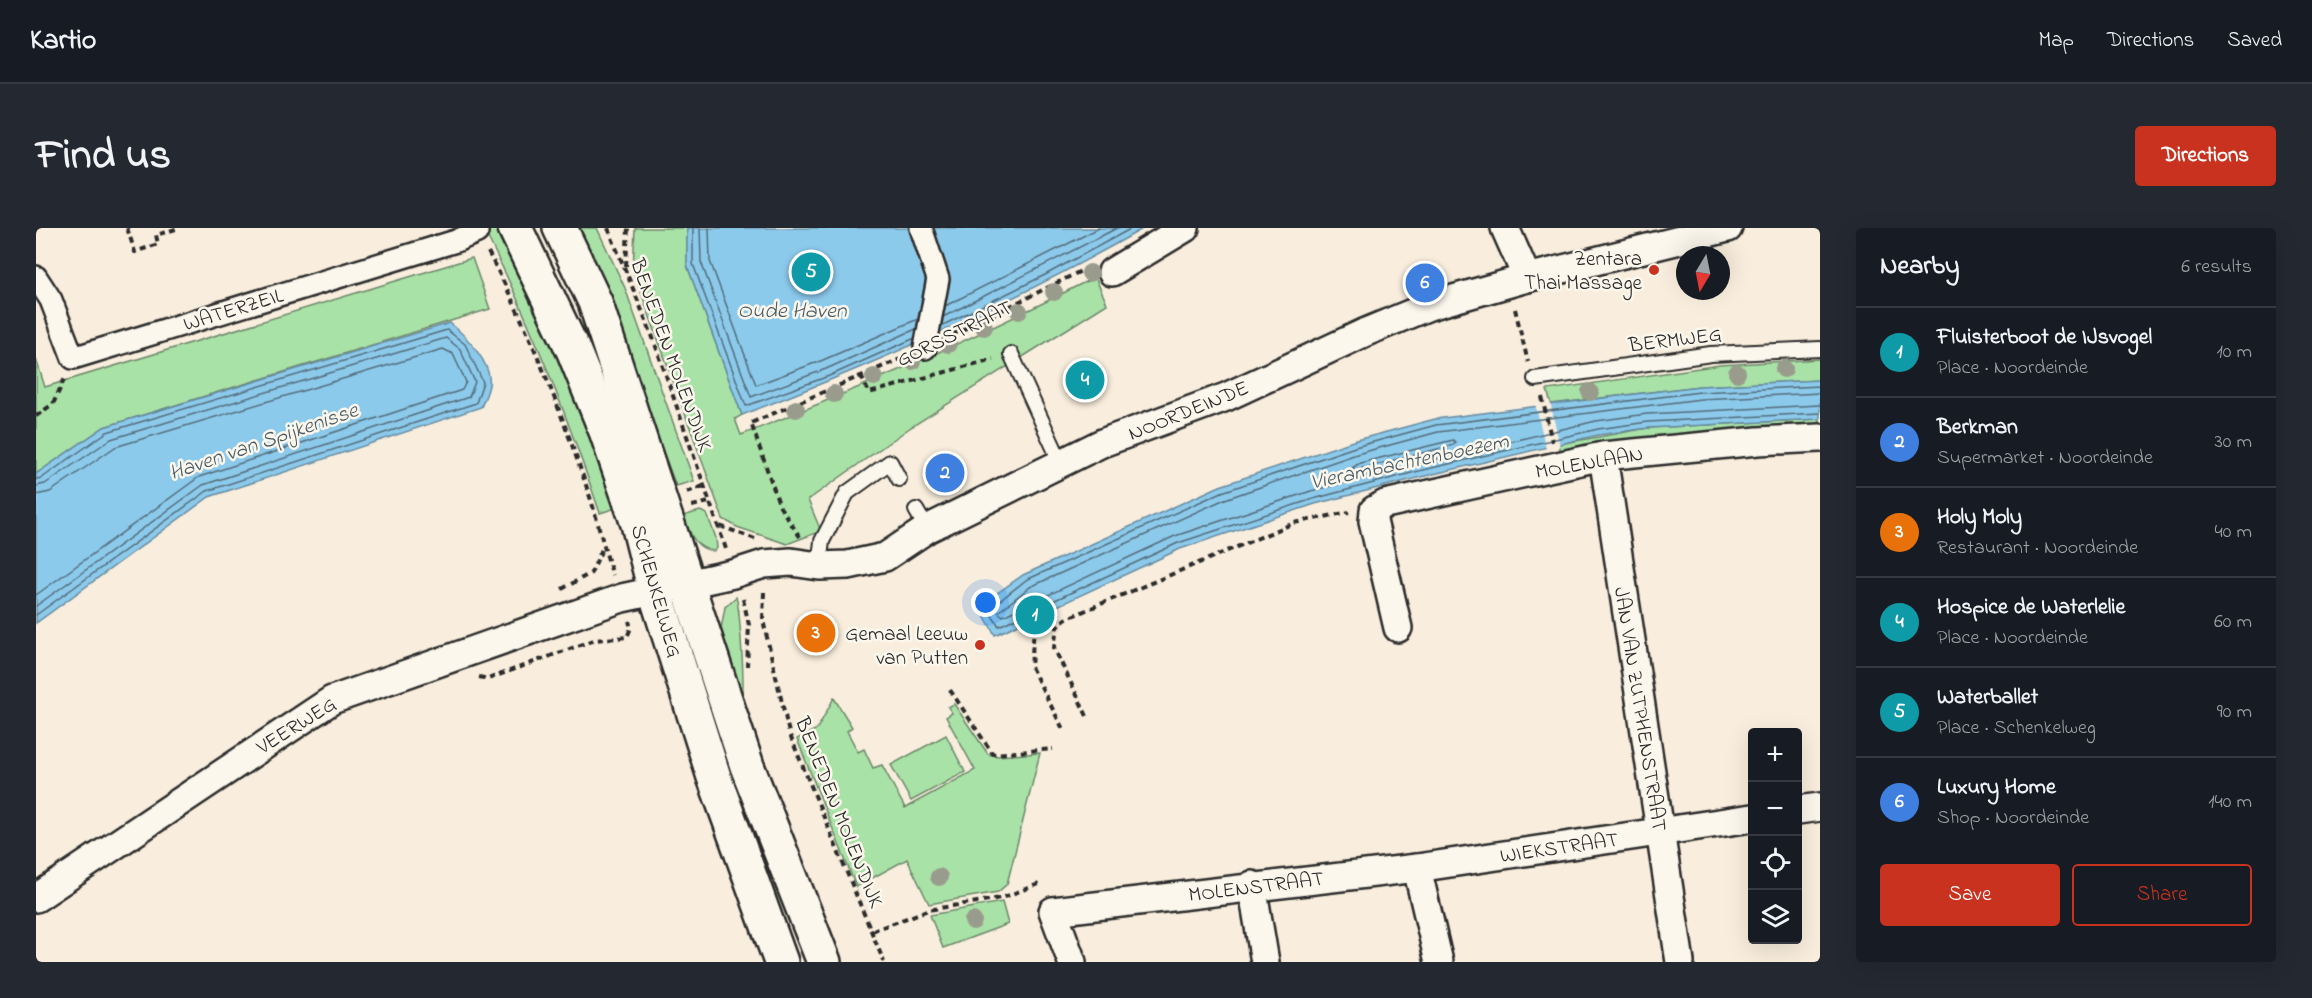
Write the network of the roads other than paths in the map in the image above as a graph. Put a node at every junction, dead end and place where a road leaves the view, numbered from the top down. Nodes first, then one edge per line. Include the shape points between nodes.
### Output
1 (515, 228) edge
2 (560, 228) edge
3 (921, 228) edge
4 (1185, 228) edge
5 (1505, 228) edge
6 (1728, 228) edge
7 (477, 232) road end
8 (1112, 272) road end
9 (36, 277) edge
10 (1527, 278) junction
11 (925, 348) road end
12 (1820, 349) edge
13 (1011, 354) road end
14 (1537, 382) road end
15 (1820, 438) edge
16 (1603, 456) junction
17 (1061, 463) junction
18 (899, 479) dead end
19 (819, 566) junction
20 (688, 584) junction
21 (654, 591) junction
22 (1398, 628) dead end
23 (1820, 807) edge
24 (1802, 809) edge
25 (1748, 819) edge
26 (1659, 834) junction
27 (1458, 861) joint
28 (1417, 868) junction
29 (1252, 885) junction
30 (36, 898) edge
31 (781, 962) edge
32 (824, 962) edge
33 (1072, 962) edge
34 (1265, 962) edge
35 (1439, 962) edge
36 (1680, 962) edge

1 - 21 main road, SCHENKELWEG via 574,352 606,431 638,524
2 - 20 main road, SCHENKELWEG via 595,302
3 - 11 street via 938,279
4 - 8 street
5 - 10 street
6 - 10 street, NOORDEINDE
7 - 9 street, WATERZEIL via 74,358 51,300
10 - 17 street, NOORDEINDE via 1429,306 1226,396 1102,443
12 - 14 lane, BERMWEG via 1712,354
13 - 17 lane
15 - 16 street, MOLENLAAN
16 - 22 street, MOLENLAAN via 1385,504 1373,516
16 - 26 street, JAN VAN ZUTPHENSTRAAT
17 - 19 street, NOORDEINDE via 921,520 885,557
18 - 19 lane via 890,462 847,493 822,541
19 - 20 street, NOORDEINDE via 764,564
20 - 21 street, NOORDEINDE
20 - 32 main road, SCHENKELWEG via 747,766
21 - 30 street, VEERWEG via 621,598 332,700
21 - 31 main road, SCHENKELWEG via 714,777
23 - 24 street
25 - 26 street
26 - 27 street, WIEKSTRAAT
26 - 36 street, JAN VAN ZUTPHENSTRAAT
27 - 28 street, MOLENSTRAAT
28 - 29 street, MOLENSTRAAT
28 - 35 street
29 - 33 street, MOLENSTRAAT via 1053,911
29 - 34 street

